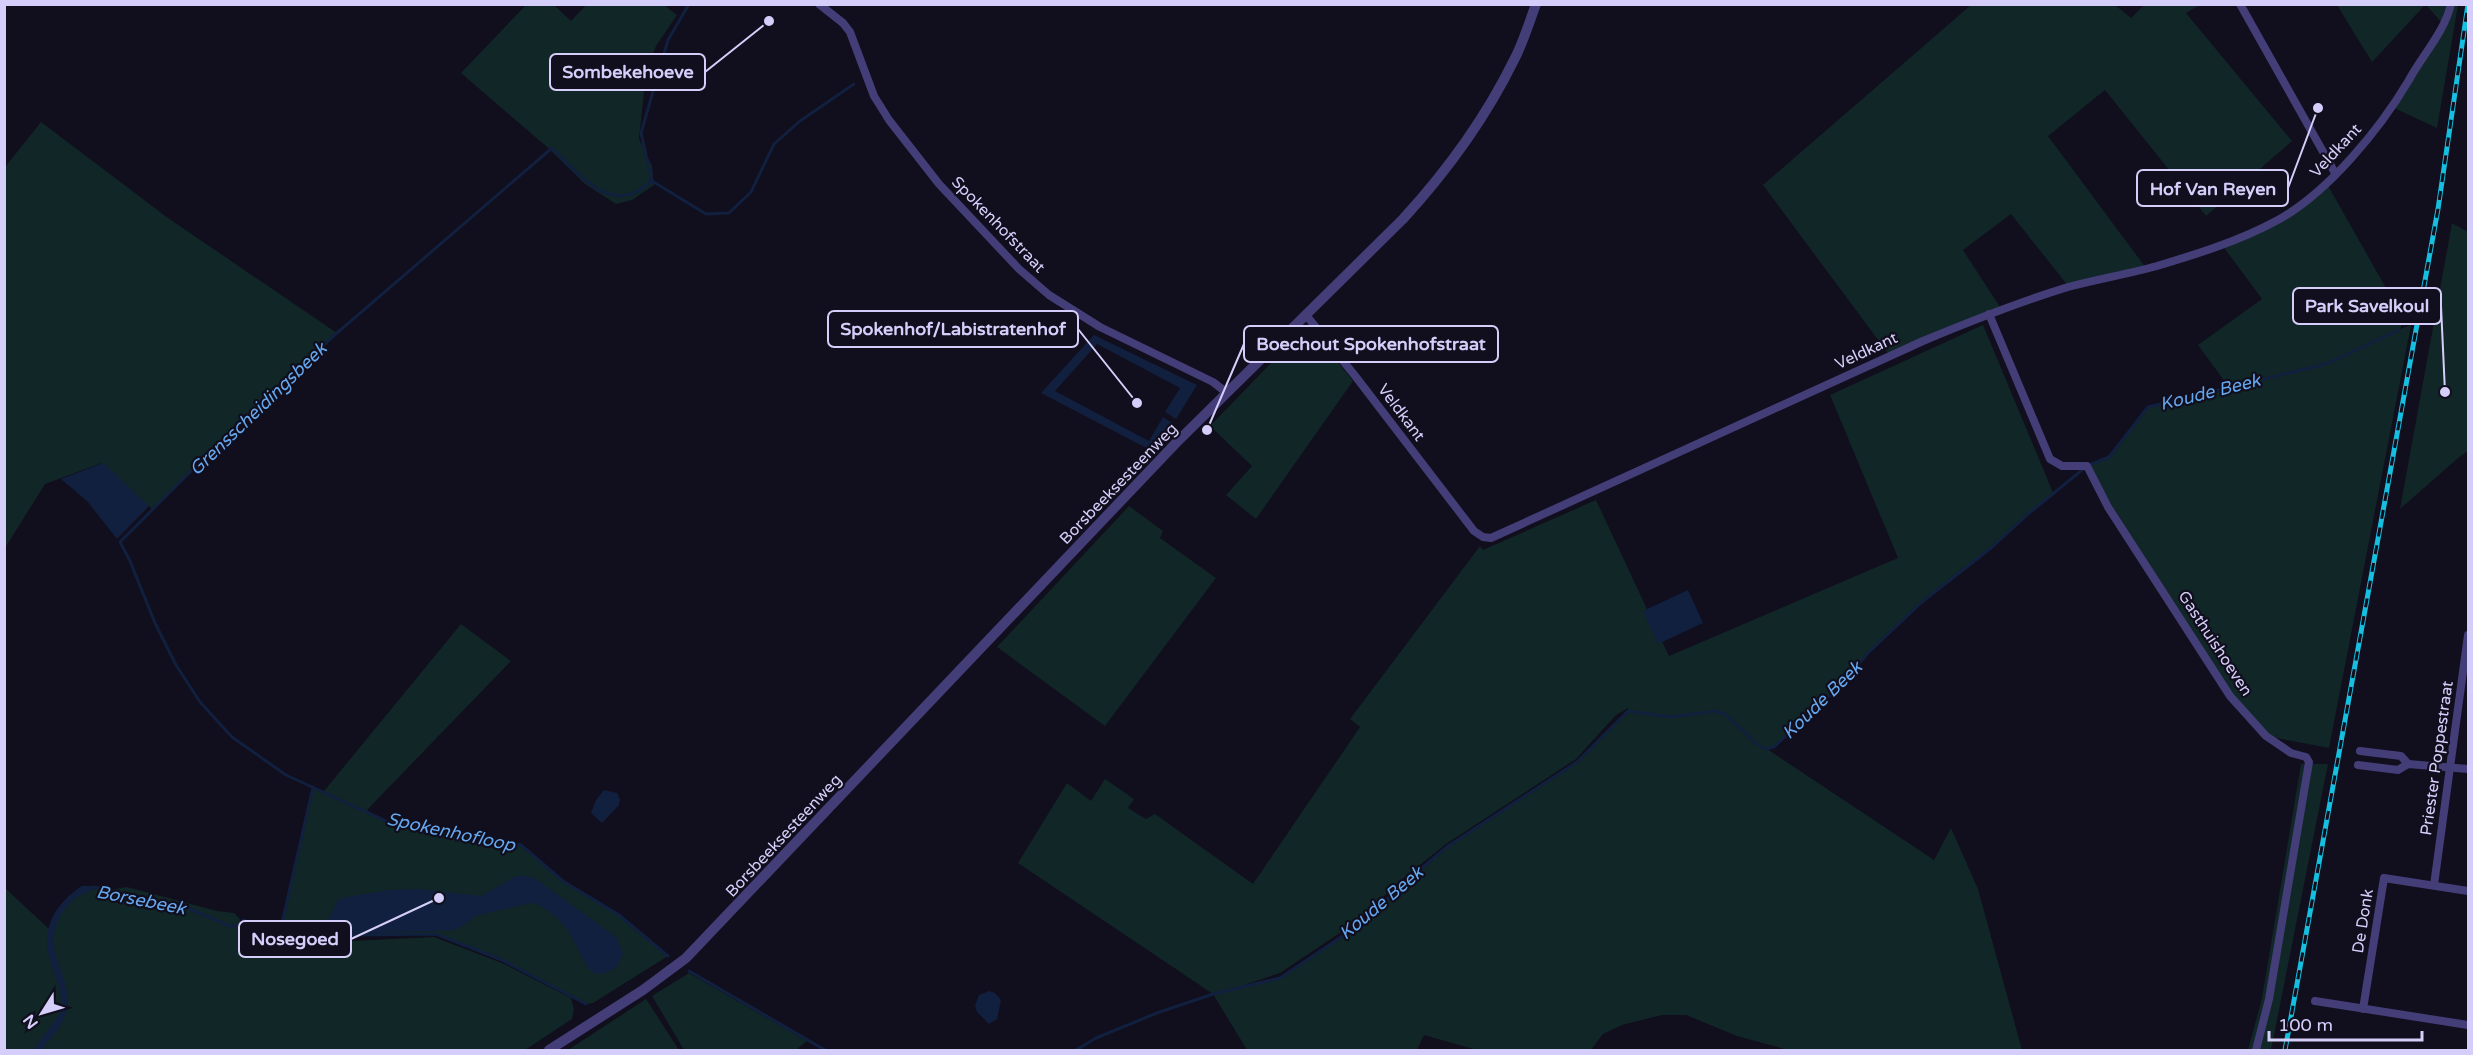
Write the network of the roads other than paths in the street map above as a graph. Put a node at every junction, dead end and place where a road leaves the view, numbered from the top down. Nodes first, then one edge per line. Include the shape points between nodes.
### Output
1 (819, 4) edge
2 (1536, 4) edge
3 (2240, 4) edge
4 (2451, 4) edge
5 (2336, 173) junction
6 (1989, 314) junction
7 (1306, 315) junction
8 (1227, 393) junction
9 (2469, 635) edge
10 (2361, 751) dead end
11 (2408, 764) junction
12 (2358, 765) dead end
13 (2449, 767) junction
14 (2469, 770) edge
15 (2434, 885) junction
16 (2469, 891) edge
17 (2315, 1001) dead end
18 (2363, 1009) junction
19 (2469, 1025) edge
20 (549, 1050) edge
21 (2256, 1050) edge

1 - 8 street, Spokenhofstraat via 850,32 874,96 895,128 939,184 1018,269 1084,318 1213,382
2 - 7 street, Borsbeeksesteenweg via 1515,58 1460,150 1403,219
3 - 5 street
4 - 5 street, Veldkant via 2392,107
5 - 6 street, Veldkant via 2301,205 2244,237 2154,266 2068,287
6 - 7 street, Veldkant via 1491,538 1474,531
6 - 21 street, Gasthuishoeven via 2050,459 2062,466 2087,466 2108,507 2230,696 2266,736 2309,762 2269,999
7 - 8 street, Borsbeeksesteenweg
8 - 20 street, Borsbeeksesteenweg via 686,958
9 - 13 street, Priester Poppestraat
10 - 11 street via 2401,756
11 - 12 street via 2398,770
11 - 13 street
13 - 14 street
13 - 15 street, Priester Poppestraat
15 - 16 street
15 - 18 street, De Donk via 2384,878
17 - 18 street
18 - 19 street

